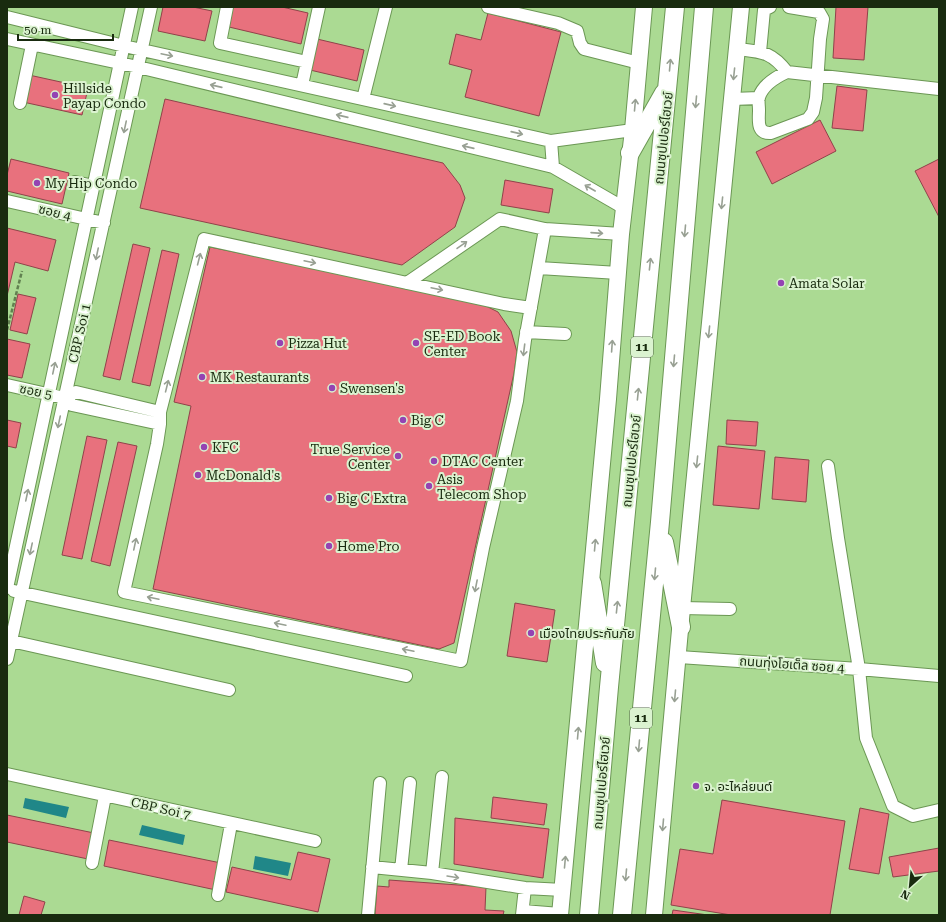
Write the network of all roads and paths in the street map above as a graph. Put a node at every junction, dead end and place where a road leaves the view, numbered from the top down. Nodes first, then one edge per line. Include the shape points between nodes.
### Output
1 (132, 7) edge
2 (151, 7) edge
3 (227, 7) edge
4 (319, 7) edge
5 (386, 7) edge
6 (488, 7) edge
7 (644, 7) edge
8 (675, 7) edge
9 (704, 7) edge
10 (741, 7) edge
11 (770, 7) edge
12 (789, 7) edge
13 (7, 17) edge
14 (7, 40) edge
15 (32, 45) junction
16 (124, 46) junction
17 (737, 49) junction
18 (142, 50) junction
19 (760, 52) junction
20 (307, 62) junction
21 (639, 63) junction
22 (120, 64) junction
23 (138, 67) junction
24 (787, 72) junction
25 (818, 76) junction
26 (302, 85) junction
27 (668, 87) junction
28 (939, 89) edge
29 (759, 98) junction
30 (363, 99) junction
31 (732, 99) junction
32 (20, 103) dead end
33 (633, 130) junction
34 (551, 140) junction
35 (630, 153) junction
36 (552, 167) junction
37 (75, 182) dead end
38 (94, 186) junction
39 (7, 200) edge
40 (624, 208) junction
41 (86, 220) junction
42 (104, 223) junction
43 (545, 229) junction
44 (621, 234) junction
45 (539, 268) junction
46 (22, 270) dead end
47 (618, 273) junction
48 (407, 283) junction
49 (531, 308) junction
50 (7, 330) edge
51 (526, 332) junction
52 (565, 334) dead end
53 (7, 385) edge
54 (49, 394) junction
55 (65, 398) junction
56 (160, 418) junction
57 (828, 466) dead end
58 (660, 522) junction
59 (592, 583) junction
60 (7, 589) edge
61 (22, 592) junction
62 (682, 608) junction
63 (730, 609) dead end
64 (681, 627) junction
65 (11, 641) junction
66 (679, 657) junction
67 (7, 659) edge
68 (859, 669) junction
69 (406, 676) dead end
70 (939, 676) edge
71 (609, 687) junction
72 (230, 690) dead end
73 (7, 774) edge
74 (442, 777) dead end
75 (380, 783) dead end
76 (410, 783) dead end
77 (105, 796) junction
78 (939, 810) edge
79 (231, 824) junction
80 (314, 841) dead end
81 (92, 863) dead end
82 (372, 867) junction
83 (401, 870) junction
84 (432, 873) junction
85 (525, 888) junction
86 (563, 890) junction
87 (218, 895) dead end
88 (523, 913) edge
89 (368, 915) edge
90 (560, 915) edge
91 (589, 915) edge
92 (622, 915) edge
93 (654, 915) edge

1 - 16 street, CBP Soi 1
2 - 18 street, CBP Soi 1
3 - 20 street via 220,43
4 - 20 street
5 - 30 street
6 - 21 street via 558,23 577,31 584,49
7 - 21 main road
27 -> 8 highway, ถนนซุปเปอร์ไฮเวย์ / 11
9 -> 58 highway, 11
10 - 17 main road
11 - 19 street via 764,10
12 - 25 street via 819,12 823,19
13 - 16 street
14 - 15 street
15 - 22 street
15 - 32 street
16 - 18 street
16 - 22 street, CBP Soi 1
17 - 19 street
17 -> 31 main road
18 - 23 street, CBP Soi 1
18 -> 26 street
19 - 24 street via 770,55
20 - 26 street
33 -> 21 main road
22 - 23 street
22 - 38 street, CBP Soi 1
36 -> 23 street
23 -> 42 street, CBP Soi 1
24 - 25 street
24 - 29 street via 773,79
25 - 28 street
25 - 29 street via 813,112 808,119 771,133 761,130 758,125
26 - 30 street
27 - 35 highway
71 -> 27 highway, ถนนซุปเปอร์ไฮเวย์ / 11
29 - 31 street
30 -> 34 street
31 -> 62 main road
33 - 34 street
33 - 35 main road
34 - 36 street
35 - 40 main road
40 -> 36 street
37 - 38 street
38 - 41 street, CBP Soi 1
39 - 41 street, ซอย 4
40 - 44 main road
41 - 42 street, ซอย 4
54 -> 41 street, CBP Soi 1
42 -> 55 street, CBP Soi 1
43 -> 44 street
43 - 45 street
48 -> 43 street via 500,219
44 - 47 main road
45 - 47 street
45 - 49 street
46 - 50 path
59 -> 47 main road
48 -> 49 street
56 -> 48 street via 204,238
49 - 51 street
51 - 52 street
51 -> 56 street via 517,401 483,548 461,661 124,592 157,444
53 - 54 street, ซอย 5
54 - 55 street, ซอย 5
60 -> 54 street, CBP Soi 1
55 - 56 street, ซอย 5 via 72,405
55 -> 61 street, CBP Soi 1
57 - 68 street
58 - 64 highway
58 -> 92 highway, 11
59 - 71 highway
86 -> 59 main road
60 - 61 street
61 - 65 street, CBP Soi 1
61 - 69 street
62 - 63 street
62 - 64 main road
64 - 66 main road
65 - 67 street, CBP Soi 1
65 - 72 street
66 - 68 street, ถนนทุ่งโฮเต็ล ซอย 4
66 -> 93 main road
68 - 70 street
68 - 78 street, ถนนทุ่งโฮเต็ล ซอย 4 via 866,738 894,806 913,816
71 - 91 highway, ถนนซุปเปอร์ไฮเวย์ / 11
73 - 77 street, CBP Soi 7
74 - 84 street
75 - 82 street
76 - 83 street
77 - 79 street, CBP Soi 7
77 - 81 street
79 - 80 street, CBP Soi 7
79 - 87 street
82 - 83 street
82 - 89 street
83 - 84 street
84 -> 85 street
85 - 86 street
85 - 88 street
86 - 90 main road
88 - 90 street

